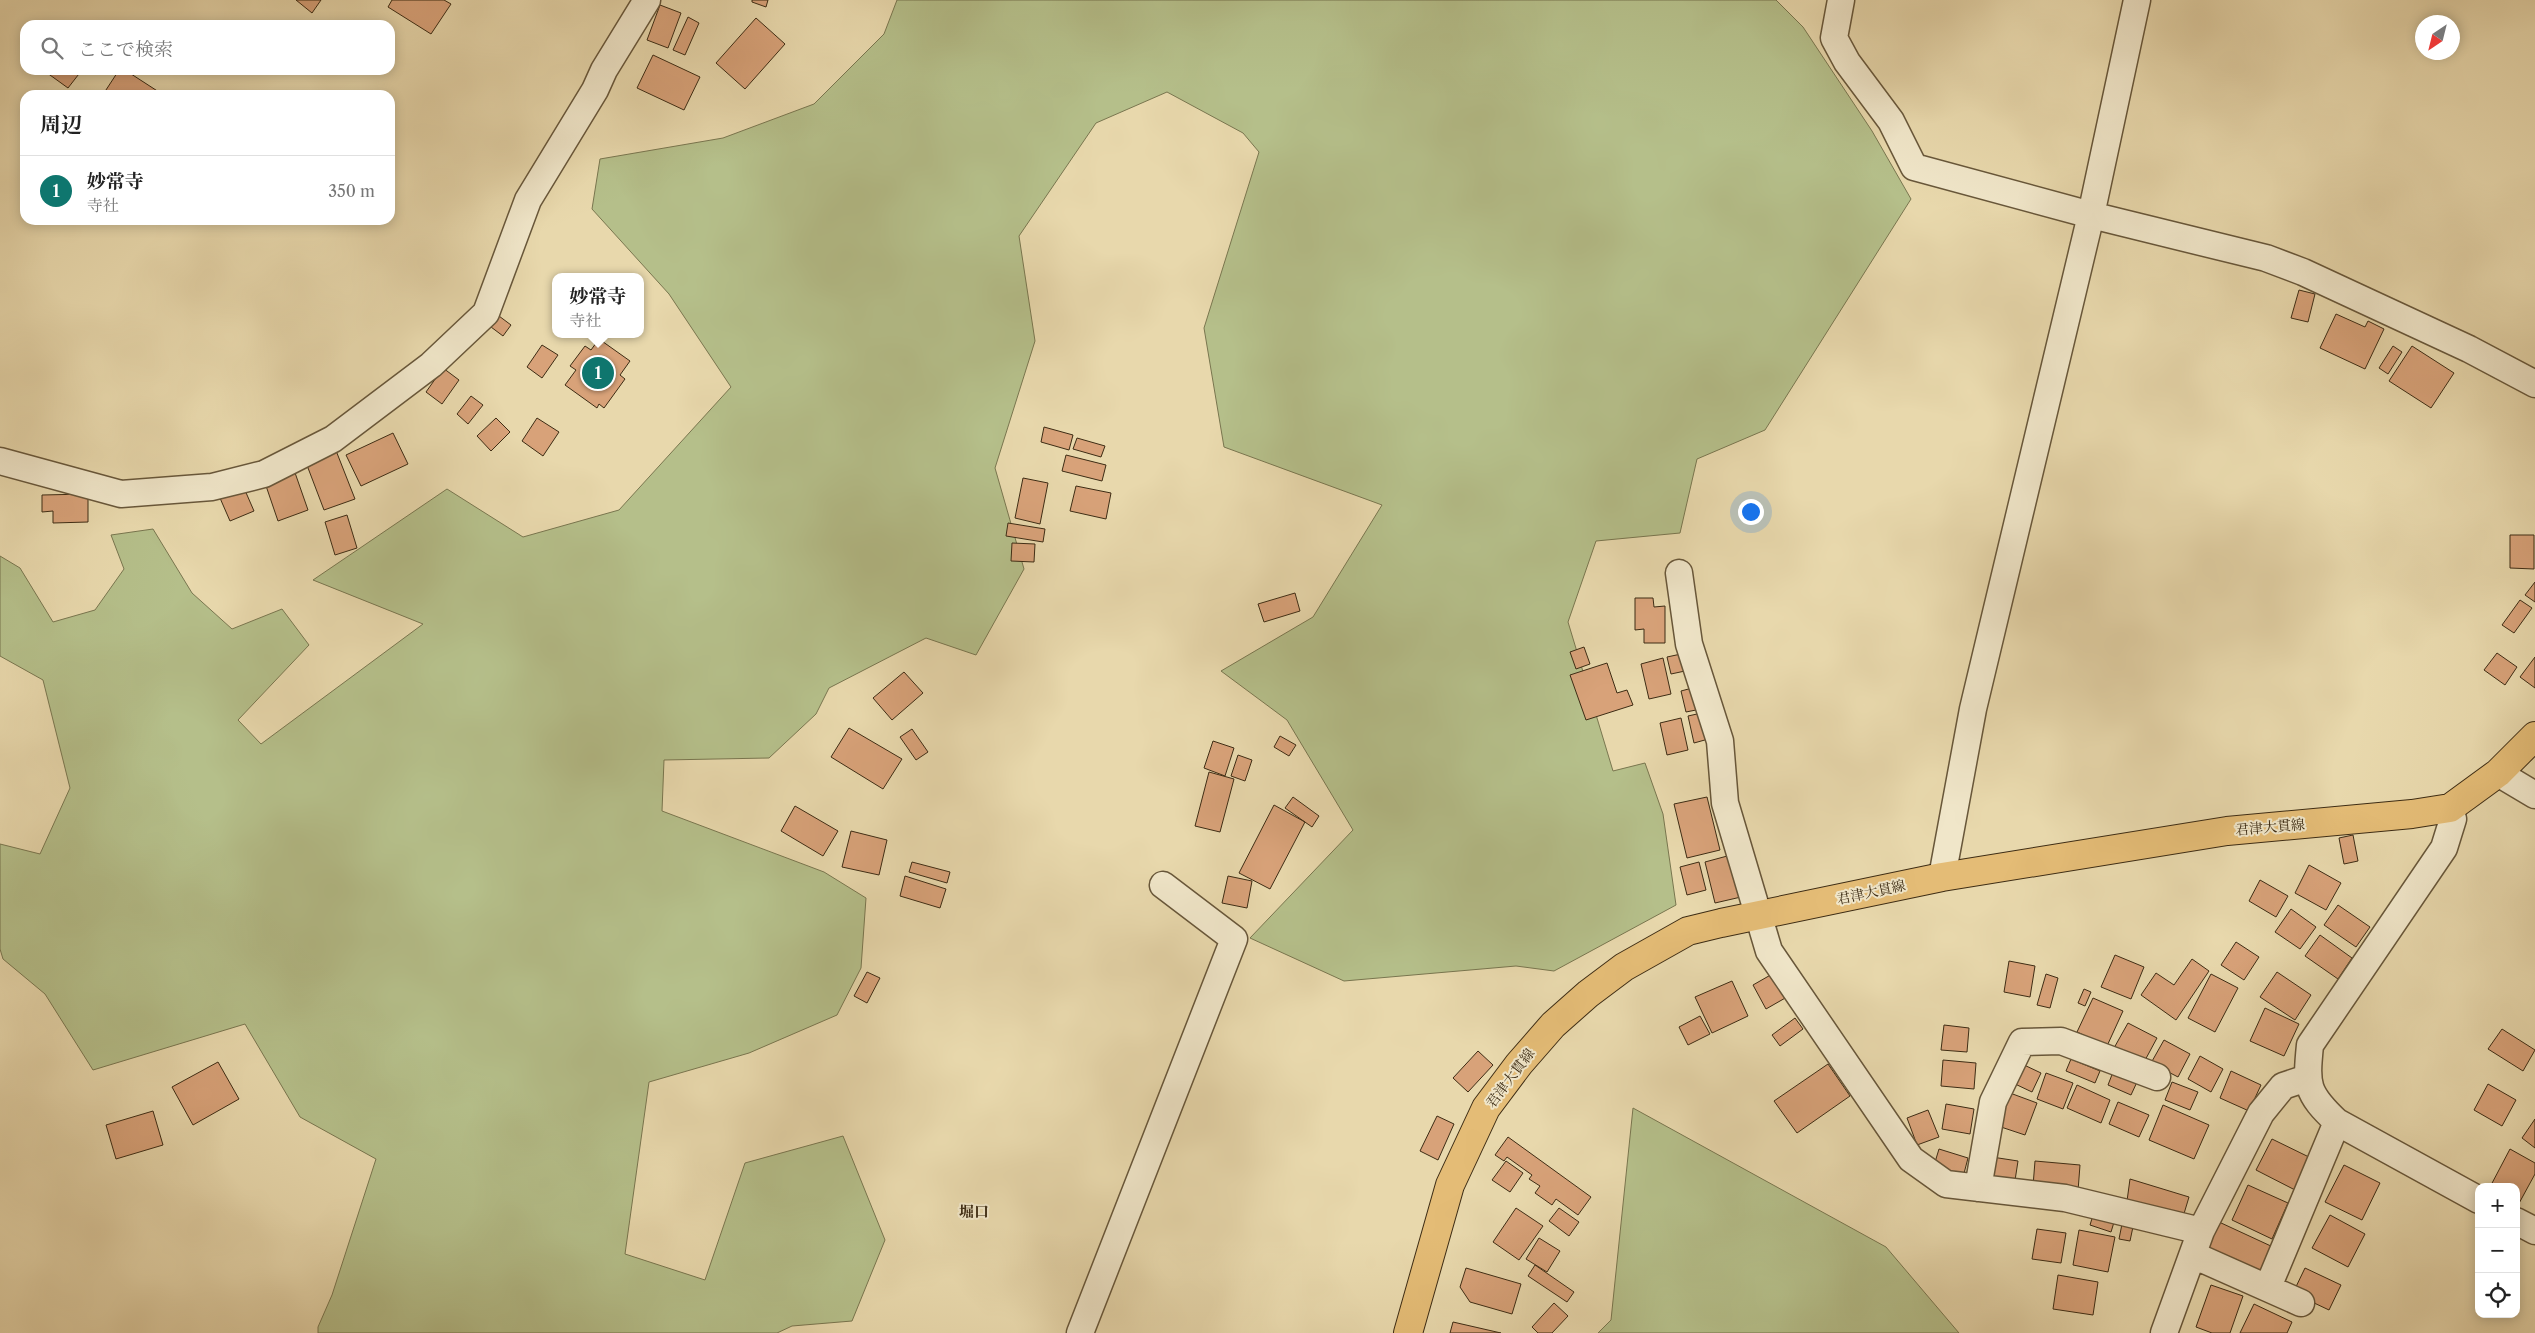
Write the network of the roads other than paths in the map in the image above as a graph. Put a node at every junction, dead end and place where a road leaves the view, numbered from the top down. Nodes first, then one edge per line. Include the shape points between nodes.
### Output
1 (647, 0) edge
2 (1841, 0) edge
3 (2137, 0) edge
4 (2090, 215) junction
5 (2535, 384) edge
6 (0, 461) edge
7 (1679, 573) dead end
8 (2535, 736) edge
9 (2498, 774) junction
10 (2535, 795) edge
11 (2450, 808) junction
12 (1942, 878) junction
13 (1163, 885) dead end
14 (1758, 915) junction
15 (2156, 1077) dead end
16 (2307, 1078) junction
17 (2338, 1122) junction
18 (1978, 1188) junction
19 (2475, 1198) edge
20 (2520, 1223) edge
21 (2535, 1232) edge
22 (2197, 1243) junction
23 (2268, 1288) junction
24 (2300, 1303) dead end
25 (1080, 1333) edge
26 (1408, 1333) edge
27 (2164, 1333) edge

1 - 6 street via 528,200 486,313 432,365 333,439 264,474 212,486 121,494
2 - 4 street via 1834,38 1847,62 1890,121 1914,167
3 - 4 street
4 - 5 street via 2266,258 2304,272
4 - 12 street via 1973,709
7 - 14 street via 1688,644 1720,741 1725,803
8 - 9 main road, 君津大貫線
9 - 10 street
9 - 11 main road, 君津大貫線
11 - 12 main road, 君津大貫線 via 2227,831
11 - 16 street via 2453,819 2444,848 2310,1044
12 - 14 main road, 君津大貫線
13 - 25 street via 1234,938
14 - 18 street via 1770,951 1911,1160 1946,1184
14 - 26 main road, 君津大貫線 via 1688,931 1624,967 1553,1025 1519,1064 1486,1108 1450,1185
15 - 18 street via 2061,1041 2022,1042 1993,1102
16 - 17 street via 2318,1104
16 - 22 street via 2283,1086 2261,1113
17 - 19 street
17 - 23 street
18 - 22 street via 2065,1198
20 - 21 street
22 - 23 street
22 - 27 street
23 - 24 street

